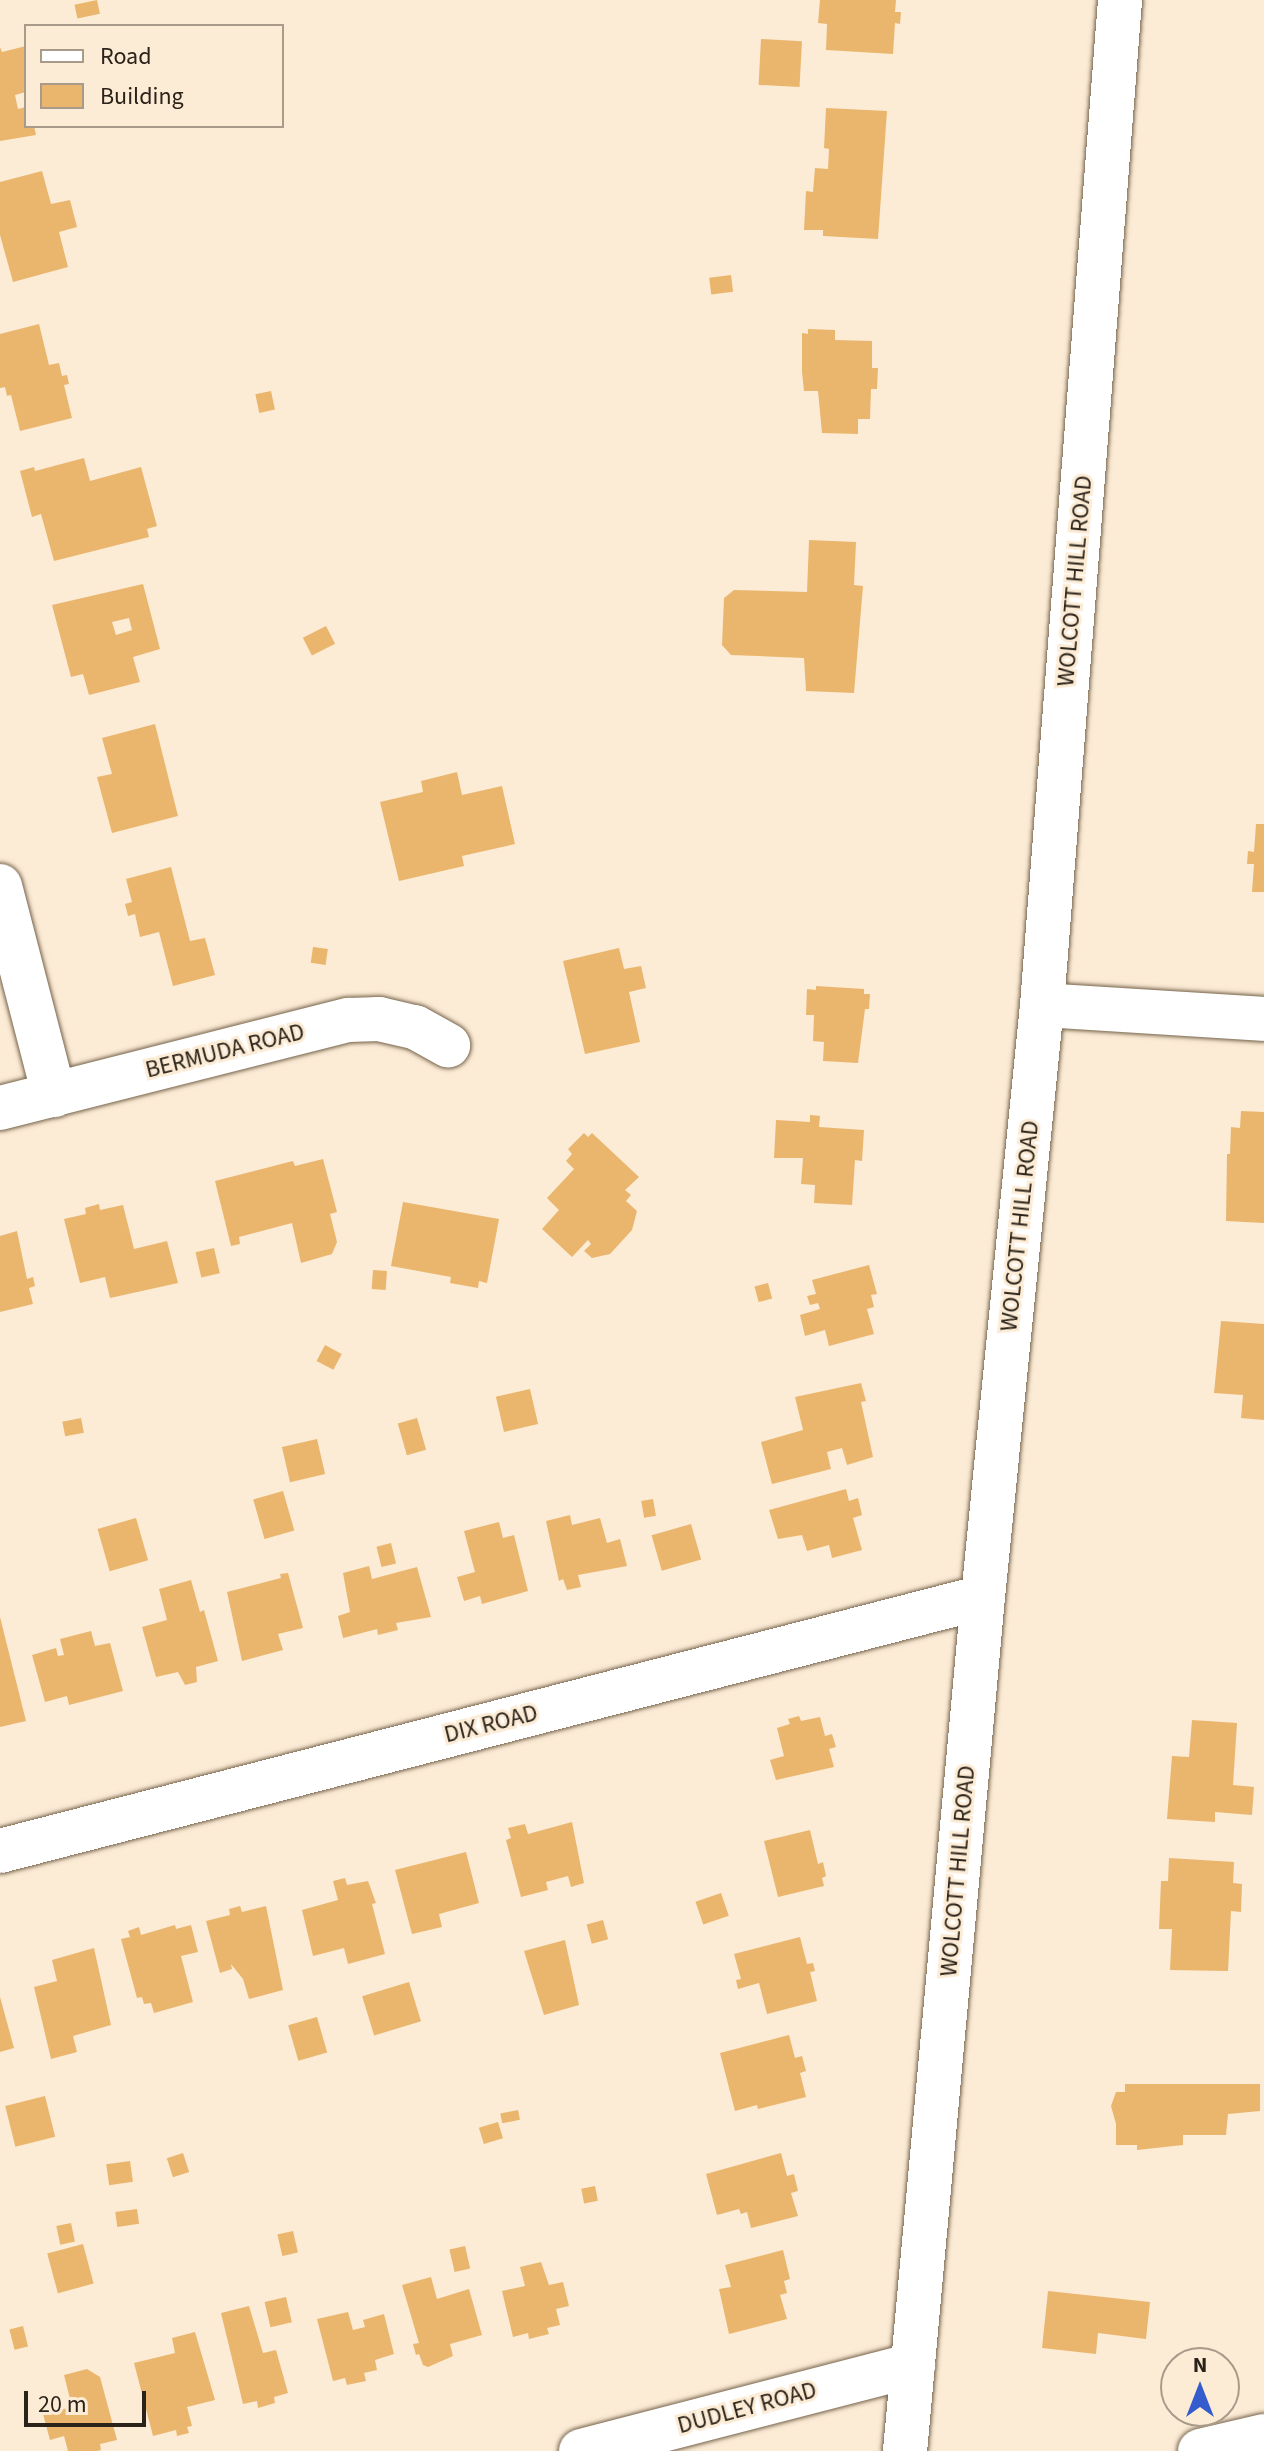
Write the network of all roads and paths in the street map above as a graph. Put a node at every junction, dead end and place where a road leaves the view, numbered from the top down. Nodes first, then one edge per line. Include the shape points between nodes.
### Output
1 (1120, 0) edge
2 (0, 886) edge
3 (1042, 1005) junction
4 (1264, 1019) edge
5 (448, 1045) dead end
6 (54, 1095) junction
7 (0, 1108) edge
8 (983, 1597) junction
9 (0, 1851) edge
10 (913, 2365) junction
11 (1264, 2436) edge
12 (581, 2451) edge
13 (905, 2451) edge
14 (1200, 2451) edge

1 - 3 street, WOLCOTT HILL ROAD
2 - 6 street
3 - 4 street
3 - 8 street, WOLCOTT HILL ROAD
5 - 6 street, BERMUDA ROAD via 415,1027 379,1019 349,1020
6 - 7 street, BERMUDA ROAD
8 - 9 street, DIX ROAD
8 - 10 street, WOLCOTT HILL ROAD
10 - 12 street, DUDLEY ROAD
10 - 13 street, WOLCOTT HILL ROAD
11 - 14 street

